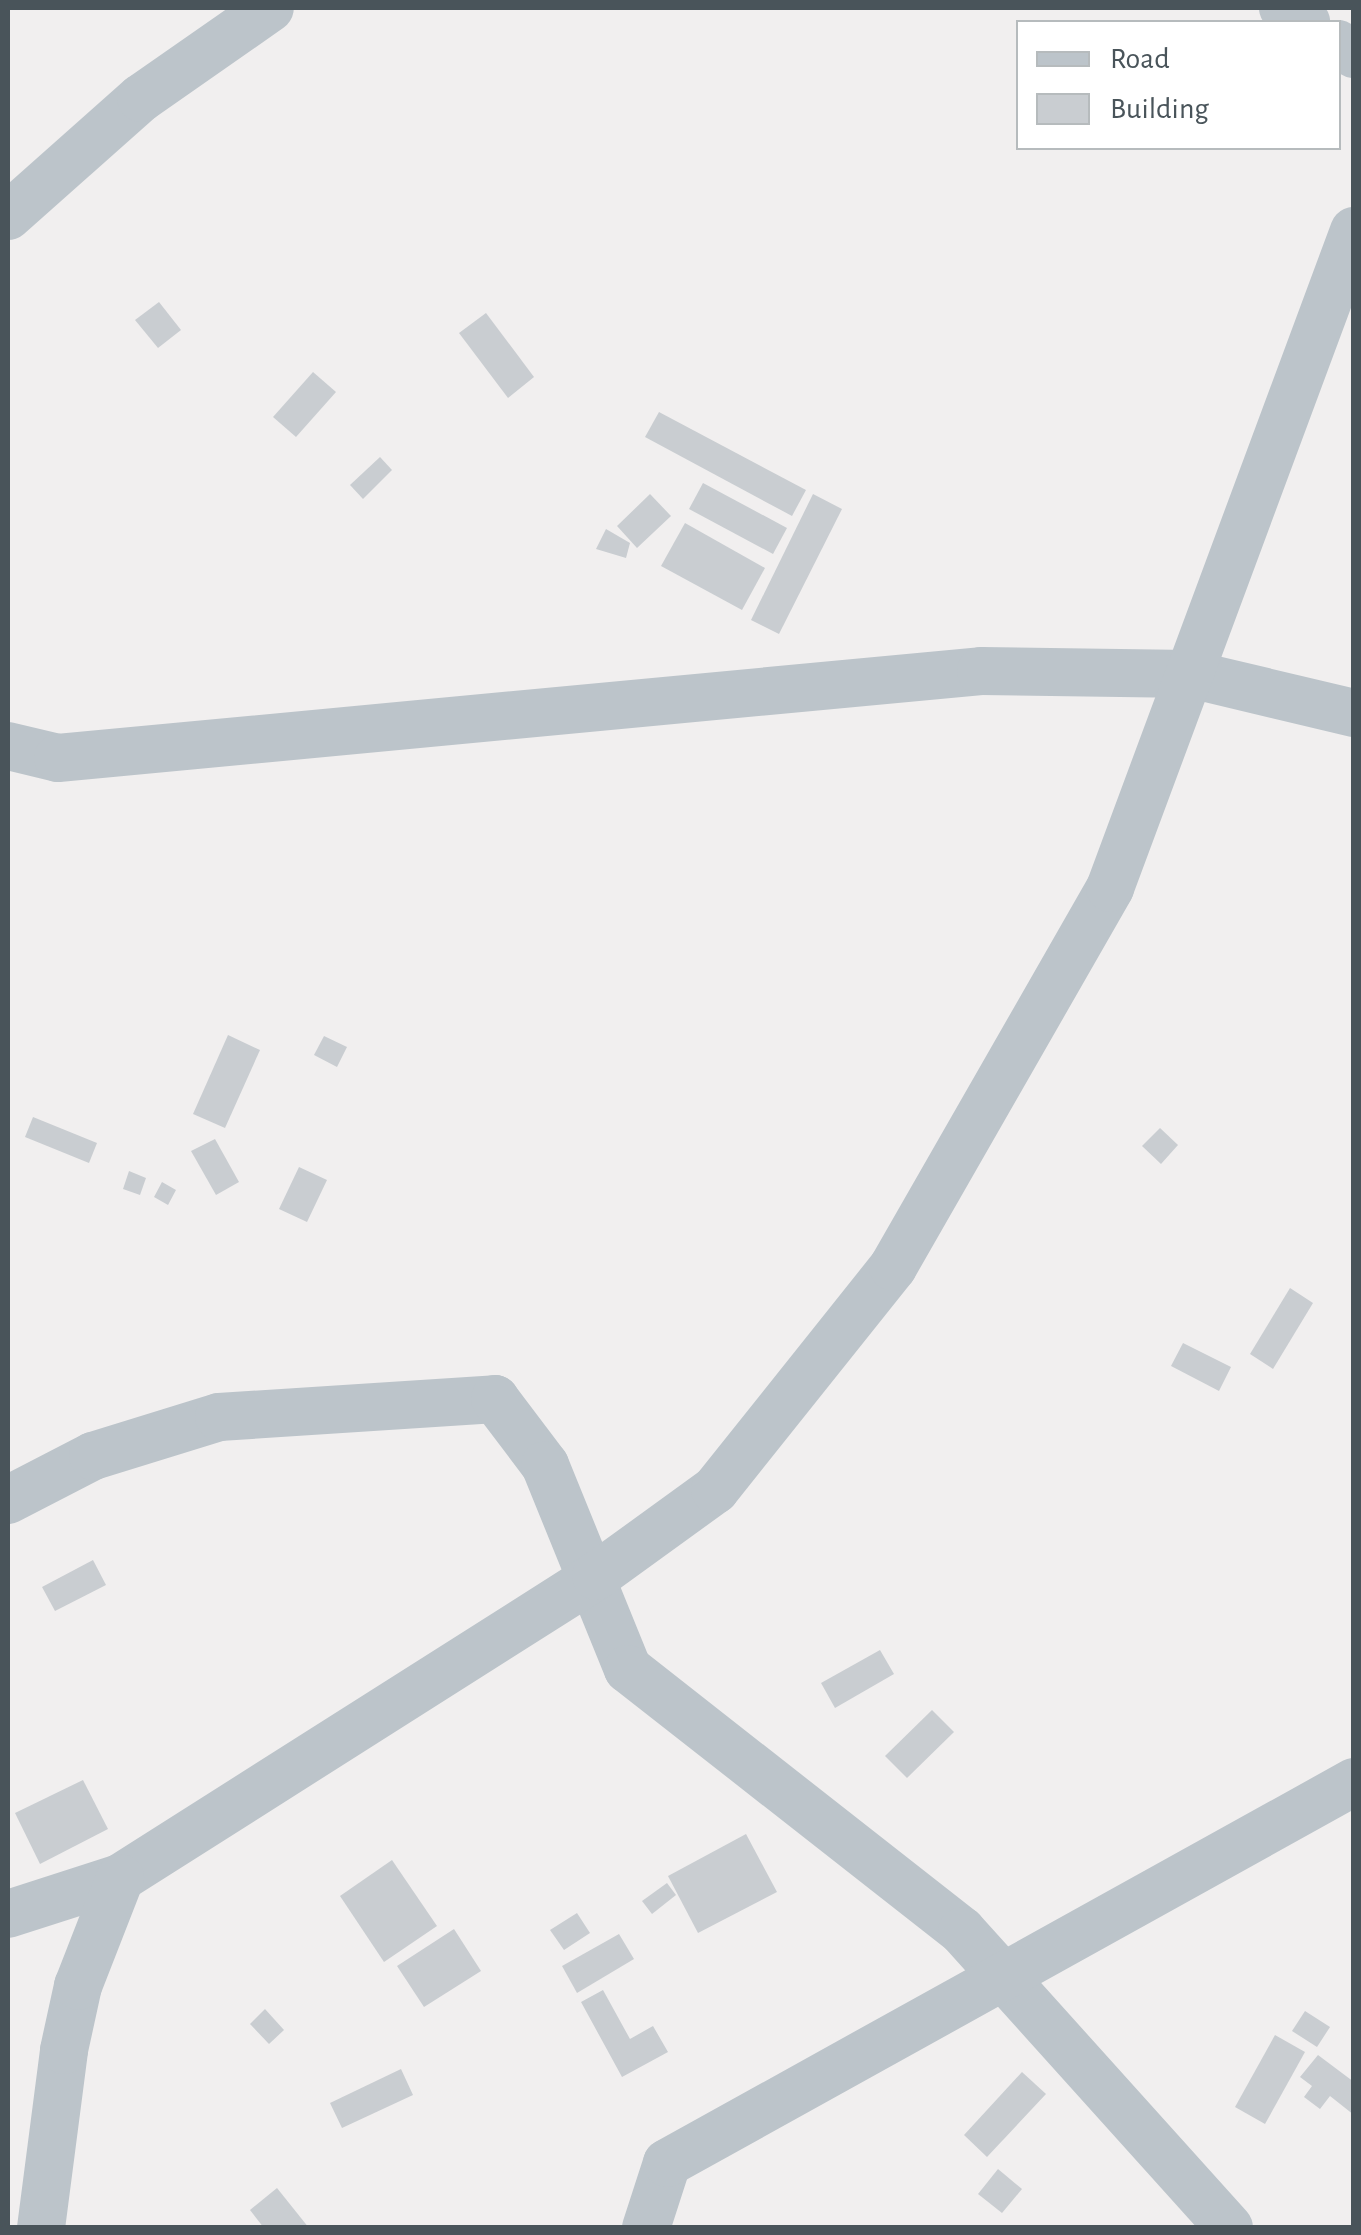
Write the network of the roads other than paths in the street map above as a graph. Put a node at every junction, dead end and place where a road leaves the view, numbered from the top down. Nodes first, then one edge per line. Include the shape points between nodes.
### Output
1 (270, 8) edge
2 (8, 216) edge
3 (1354, 231) edge
4 (1190, 674) junction
5 (1354, 713) edge
6 (8, 746) edge
7 (8, 1500) edge
8 (596, 1576) junction
9 (1354, 1782) edge
10 (120, 1878) junction
11 (8, 1914) edge
12 (1004, 1976) junction
13 (41, 2228) edge
14 (646, 2228) edge
15 (1229, 2228) edge

1 - 2 street via 141,98
3 - 4 street
4 - 5 street
4 - 6 street via 981,671 58,758
4 - 8 street via 1110,888 893,1268 715,1490
7 - 8 street via 93,1456 219,1417 494,1400 545,1465
8 - 10 street
8 - 12 street via 628,1669 962,1931
9 - 12 street
10 - 11 street
10 - 13 street via 78,1986
12 - 14 street via 667,2163
12 - 15 street

